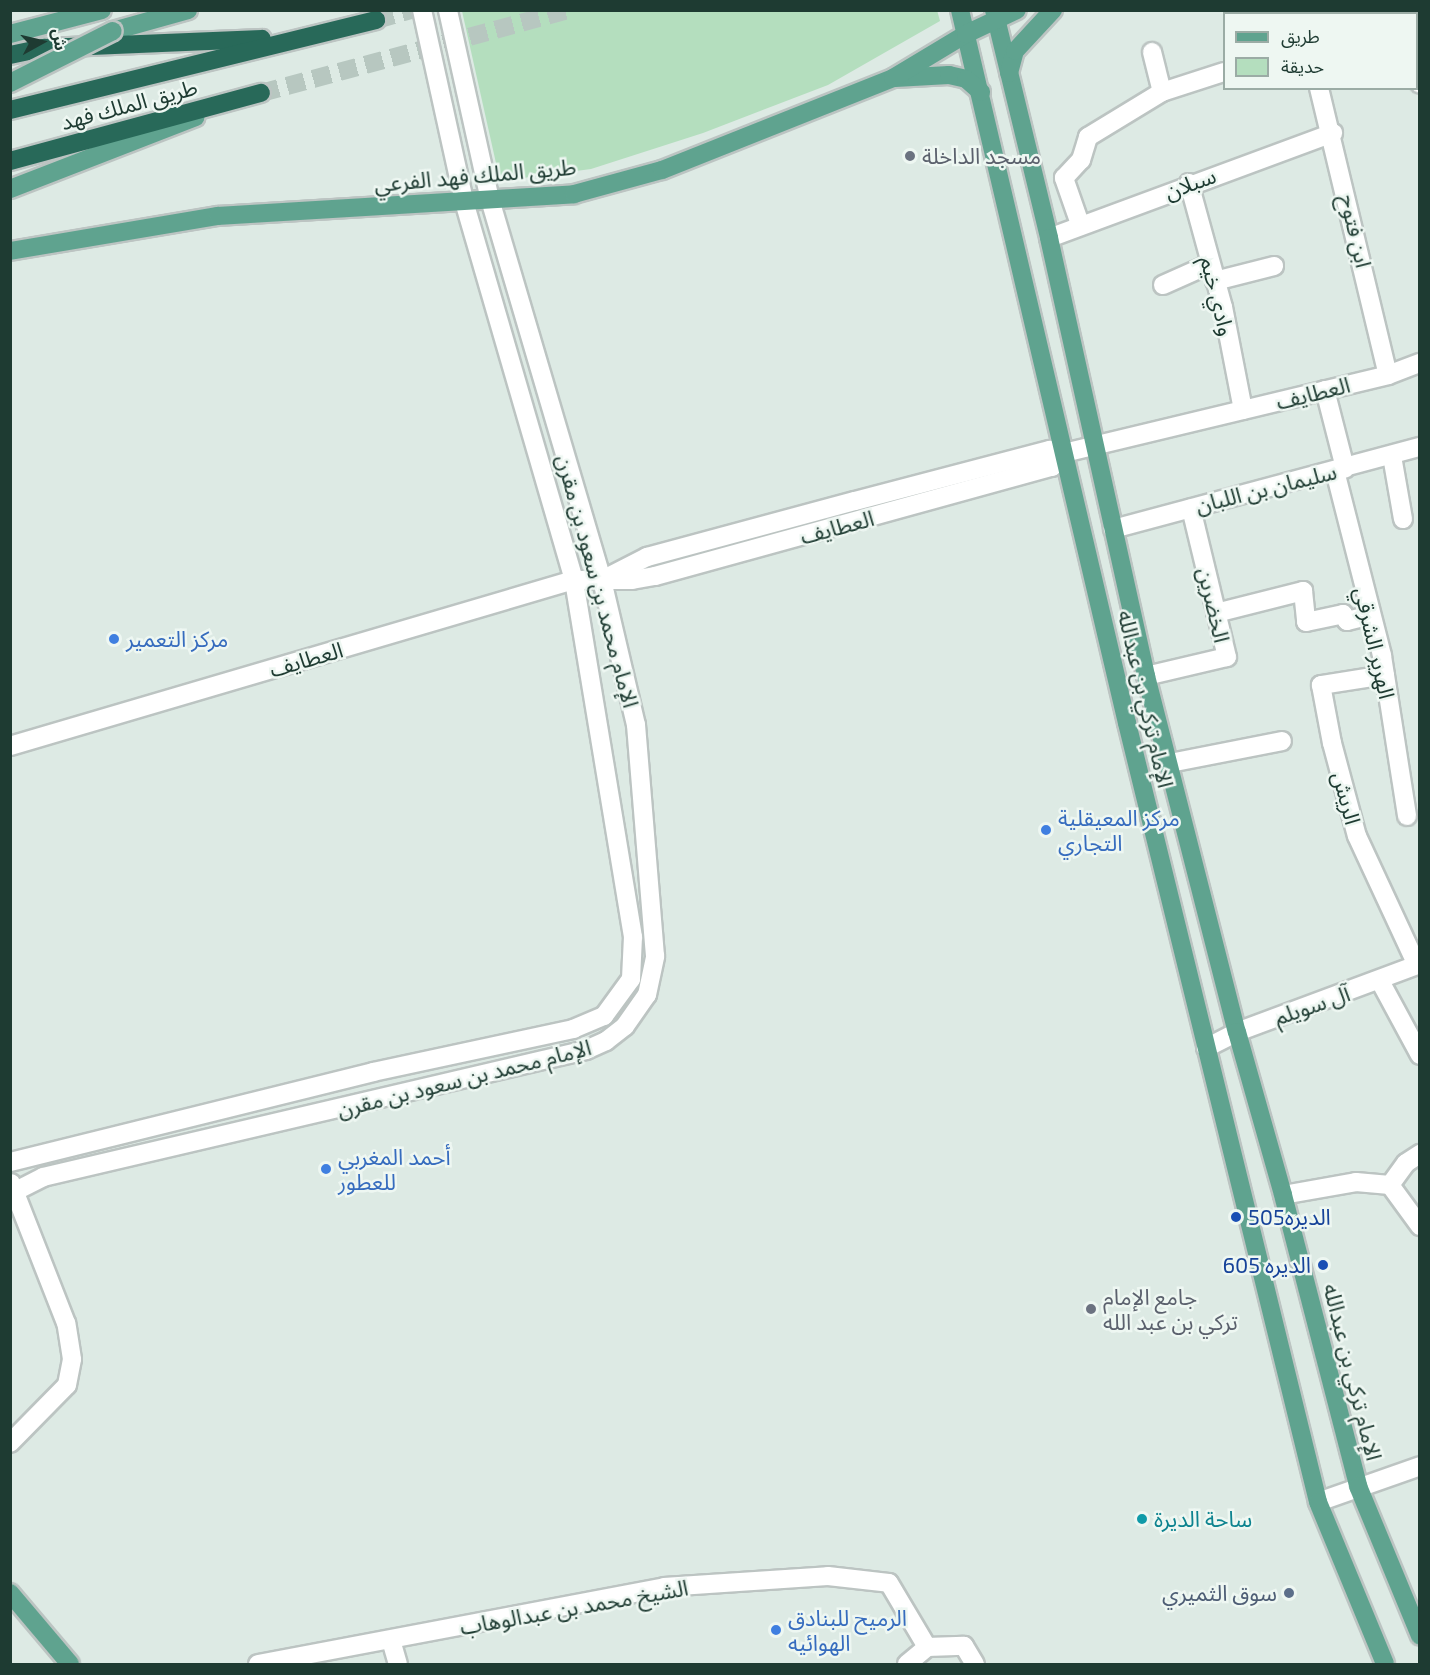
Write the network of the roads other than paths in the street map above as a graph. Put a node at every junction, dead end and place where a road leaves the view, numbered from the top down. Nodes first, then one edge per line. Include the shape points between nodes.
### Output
1 (102, 10) edge
2 (188, 10) edge
3 (422, 10) edge
4 (448, 10) edge
5 (960, 10) edge
6 (1017, 10) edge
7 (1053, 10) edge
8 (995, 14) edge
9 (10, 34) edge
10 (966, 34) junction
11 (1152, 52) dead end
12 (10, 55) edge
13 (1223, 72) edge
14 (893, 78) junction
15 (10, 83) edge
16 (1009, 84) junction
17 (1320, 90) edge
18 (981, 92) junction
19 (1162, 92) junction
20 (261, 93) joint
21 (10, 110) edge
22 (1333, 133) junction
23 (10, 161) edge
24 (1064, 178) junction
25 (1033, 179) junction
26 (1189, 183) junction
27 (10, 189) edge
28 (490, 200) junction
29 (464, 201) junction
30 (1080, 224) junction
31 (1049, 238) junction
32 (10, 251) edge
33 (1274, 266) dead end
34 (1212, 272) junction
35 (1163, 285) dead end
36 (1419, 363) edge
37 (1388, 375) junction
38 (1325, 390) junction
39 (1243, 410) junction
40 (1097, 445) junction
41 (1419, 447) edge
42 (1064, 453) junction
43 (1392, 456) junction
44 (1340, 470) junction
45 (1191, 507) junction
46 (1403, 519) dead end
47 (1113, 529) junction
48 (574, 580) junction
49 (602, 580) junction
50 (1216, 613) junction
51 (1371, 615) junction
52 (1385, 675) junction
53 (1146, 676) junction
54 (1282, 741) dead end
55 (10, 746) edge
56 (1170, 763) junction
57 (1407, 816) dead end
58 (1418, 964) edge
59 (1380, 981) junction
60 (1237, 1032) junction
61 (1206, 1048) junction
62 (1419, 1055) edge
63 (1419, 1154) edge
64 (10, 1162) edge
65 (1390, 1185) junction
66 (12, 1190) edge
67 (1283, 1195) junction
68 (1419, 1226) edge
69 (10, 1443) edge
70 (1419, 1466) edge
71 (1358, 1486) junction
72 (1318, 1502) junction
73 (10, 1593) edge
74 (1419, 1636) edge
75 (391, 1640) junction
76 (927, 1647) junction
77 (70, 1665) edge
78 (258, 1665) edge
79 (398, 1665) edge
80 (907, 1665) edge
81 (975, 1665) edge
82 (1385, 1665) edge

1 - 9 main road
2 - 15 main road, bridge via 113,31
3 - 29 street, الإمام محمد بن سعود بن مقرن
4 - 28 street, الإمام محمد بن سعود بن مقرن
5 - 10 main road, الإمام تركي بن عبدالله
6 - 8 main road, طريق الملك فهد الفرعي
7 - 16 main road via 1015,51
8 - 10 main road, طريق الملك فهد الفرعي
8 - 16 main road, الإمام تركي بن عبدالله
10 - 14 main road, طريق الملك فهد الفرعي
10 - 18 main road, الإمام تركي بن عبدالله
11 - 19 street
12 - 21 highway, طريق الملك فهد via 44,48 252,41 376,20
13 - 19 street
14 - 18 main road via 949,75 966,79
14 - 28 main road, طريق الملك فهد الفرعي via 662,170 574,194
16 - 25 main road, الإمام تركي بن عبدالله
17 - 22 street, ابن فتوح
18 - 42 main road, الإمام تركي بن عبدالله
19 - 24 street via 1088,137 1082,160
20 - 23 highway, طريق الملك فهد
20 - 27 main road
22 - 26 street, سبلان
22 - 37 street, ابن فتوح
24 - 25 street
24 - 30 street
25 - 31 main road, الإمام تركي بن عبدالله
26 - 30 street, سبلان
26 - 34 street, وادي خيم
28 - 29 main road, طريق الملك فهد الفرعي
28 - 49 street, الإمام محمد بن سعود بن مقرن
29 - 32 main road, طريق الملك فهد الفرعي via 218,216
29 - 48 street, الإمام محمد بن سعود بن مقرن
30 - 31 street, سبلان
31 - 40 main road, الإمام تركي بن عبدالله
33 - 34 street
34 - 35 street
34 - 39 street, وادي خيم
36 - 37 street, العطايف
37 - 38 street, العطايف
38 - 39 street, العطايف
38 - 44 street, الهرير الشرقي
39 - 40 street, العطايف
40 - 42 street, العطايف
40 - 47 main road, الإمام تركي بن عبدالله
41 - 43 street, سليمان بن اللبان
42 - 49 street, العطايف via 1052,467 860,521 655,576
42 - 61 main road, الإمام تركي بن عبدالله
43 - 44 street, سليمان بن اللبان
43 - 46 street
44 - 45 street, سليمان بن اللبان
44 - 51 street, الهرير الشرقي
45 - 47 street, سليمان بن اللبان
45 - 50 street, الخضرين
47 - 53 main road, الإمام تركي بن عبدالله
48 - 49 street, العطايف
48 - 55 street, العطايف
48 - 64 street, الإمام محمد بن سعود بن مقرن via 633,937 631,979 604,1016 573,1029 393,1067
49 - 66 street, الإمام محمد بن سعود بن مقرن via 636,724 655,956 647,995 625,1026 606,1041 585,1050 43,1177
50 - 51 street via 1303,591 1306,622 1343,614 1347,621
50 - 53 street, الخضرين via 1227,657
51 - 52 street, الهرير الشرقي
52 - 57 street, الهرير الشرقي
52 - 58 street, الريش via 1321,684 1357,836
53 - 56 main road, الإمام تركي بن عبدالله
54 - 56 street
56 - 60 main road, الإمام تركي بن عبدالله
58 - 59 street, آل سويلم
59 - 60 street, آل سويلم
59 - 62 street
60 - 61 street, آل سويلم
60 - 67 main road, الإمام تركي بن عبدالله
61 - 72 main road, الإمام تركي بن عبدالله
63 - 65 street via 1407,1162
65 - 67 street via 1356,1182
65 - 68 street
66 - 69 street via 66,1323 72,1364 67,1385
67 - 71 main road, الإمام تركي بن عبدالله
70 - 71 street
71 - 72 street, الإمام تركي بن عبدالله
71 - 74 main road, الإمام تركي بن عبدالله
72 - 82 main road, الإمام تركي بن عبدالله
73 - 77 main road
75 - 76 street, الشيخ محمد بن عبدالوهاب via 664,1587 828,1576 889,1583
75 - 78 street, الشيخ محمد بن عبدالوهاب
75 - 79 street
76 - 80 street
76 - 81 street via 964,1646

